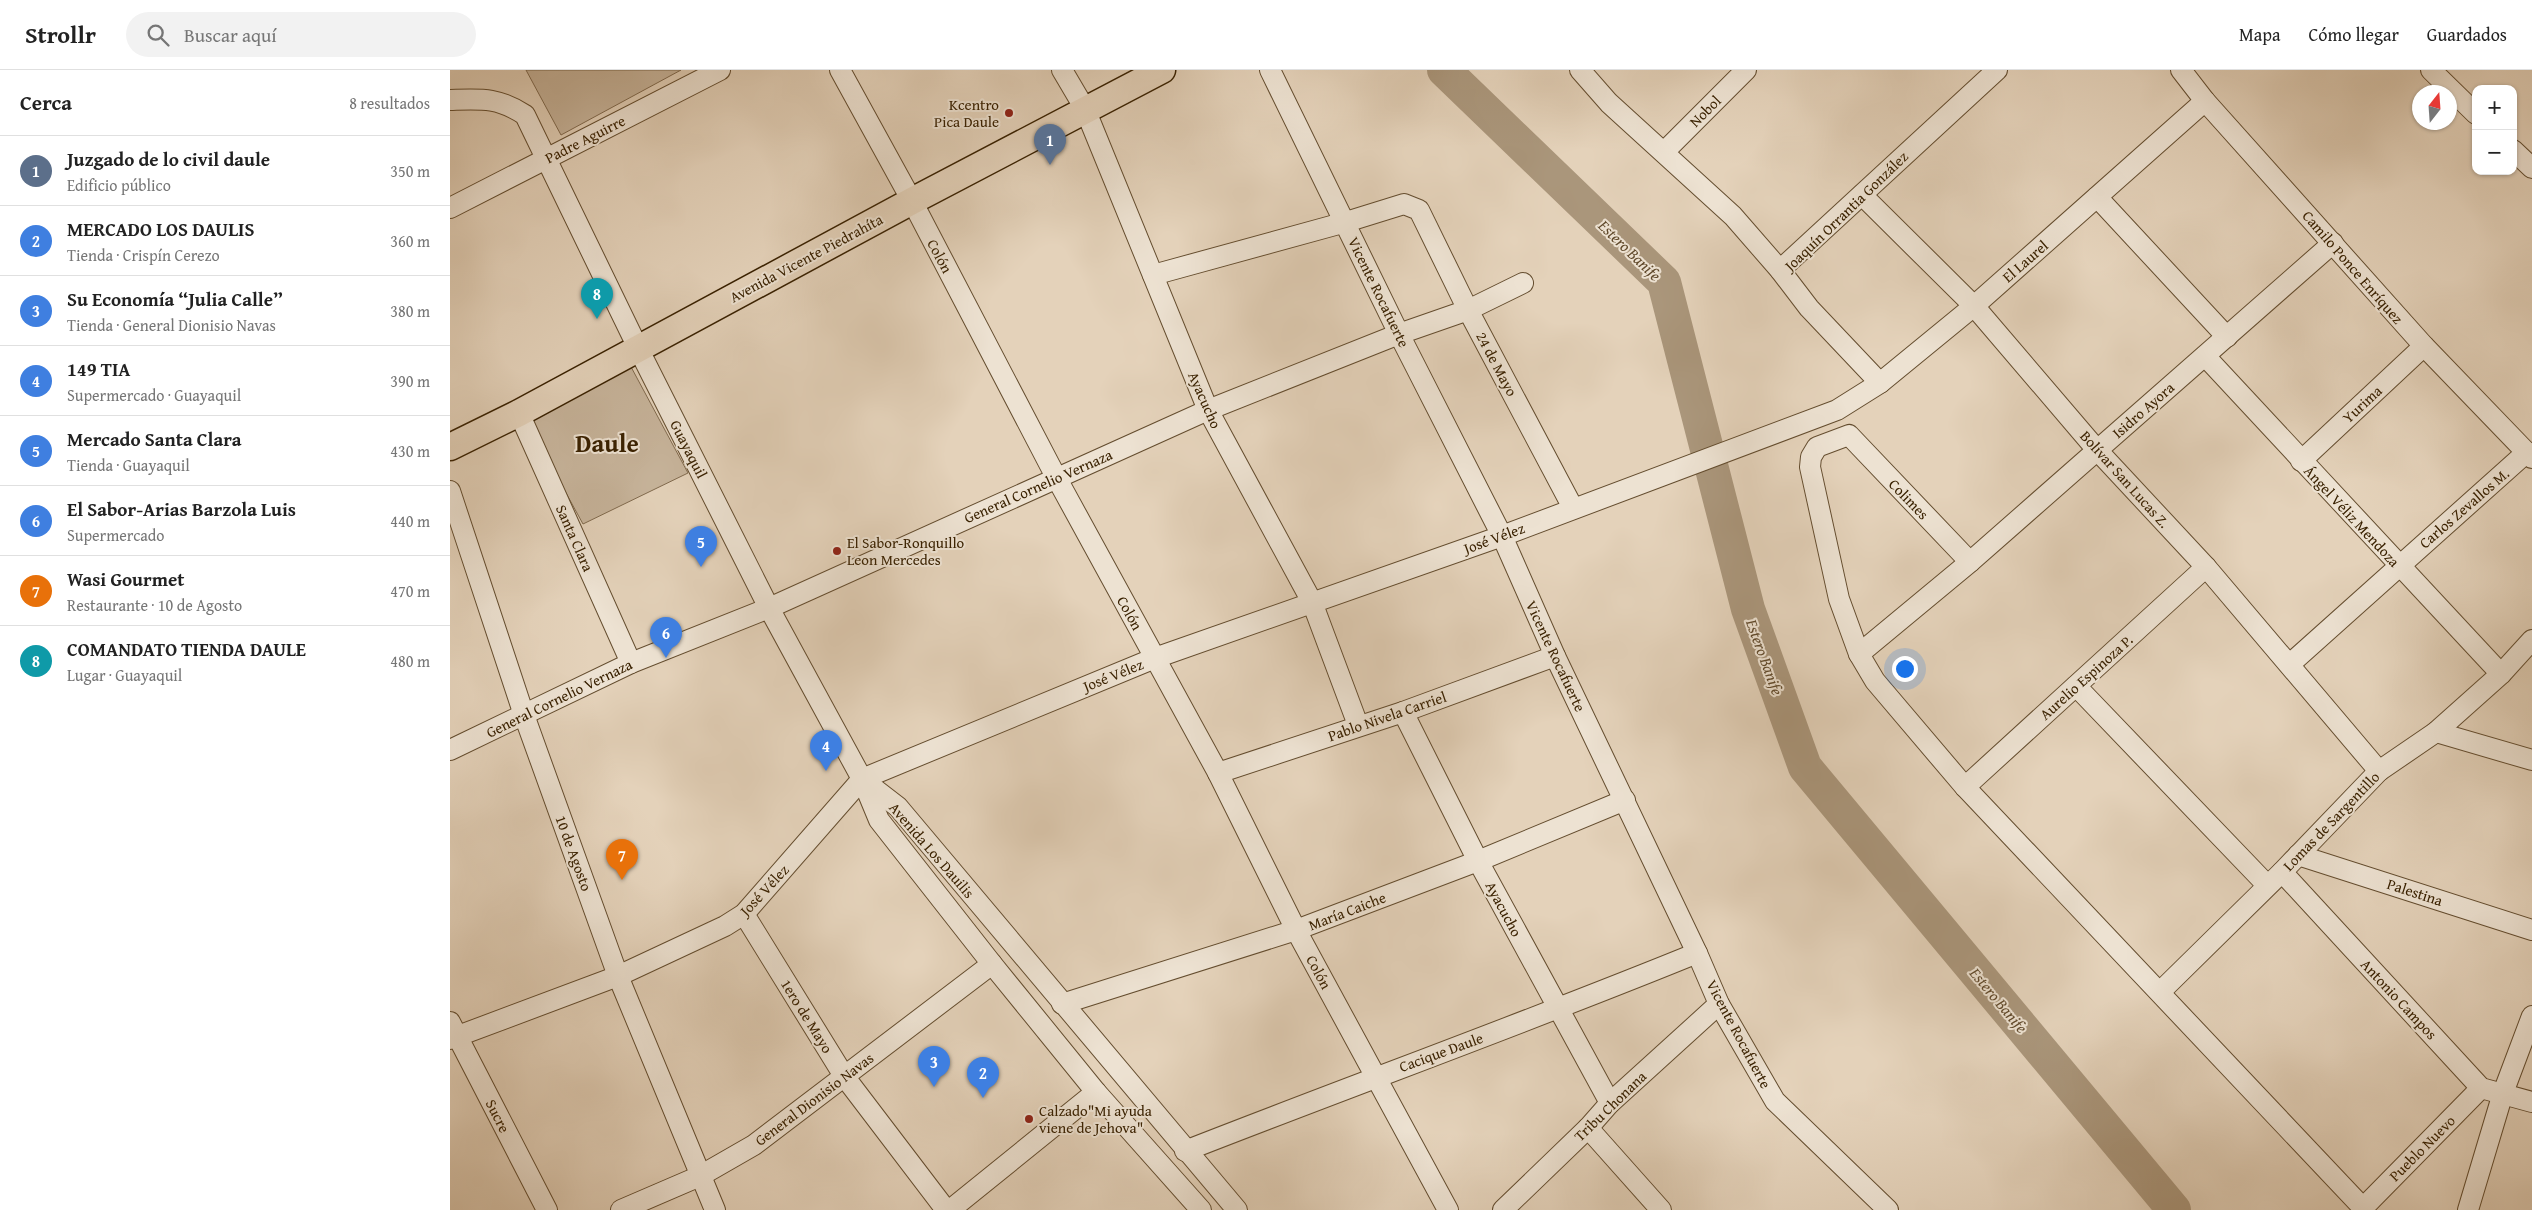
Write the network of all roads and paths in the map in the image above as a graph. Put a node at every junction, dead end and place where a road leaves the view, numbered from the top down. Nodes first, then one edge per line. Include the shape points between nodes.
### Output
1 (720, 70) edge
2 (840, 70) edge
3 (1062, 70) edge
4 (1162, 70) edge
5 (1270, 70) edge
6 (1580, 70) edge
7 (1746, 70) edge
8 (1997, 70) edge
9 (2181, 70) edge
10 (2431, 70) edge
11 (450, 100) edge
12 (2205, 101) junction
13 (1085, 109) junction
14 (2472, 110) edge
15 (1664, 152) junction
16 (2517, 154) edge
17 (547, 159) junction
18 (2532, 168) edge
19 (1862, 195) junction
20 (2097, 197) junction
21 (912, 201) junction
22 (450, 208) edge
23 (1346, 222) junction
24 (2334, 243) junction
25 (1780, 270) junction
26 (1153, 275) junction
27 (1523, 283) dead end
28 (1974, 306) junction
29 (1468, 310) junction
30 (1399, 334) junction
31 (2226, 337) junction
32 (2424, 346) junction
33 (638, 348) junction
34 (2205, 356) junction
35 (1880, 383) junction
36 (1208, 410) junction
37 (1836, 410) joint
38 (519, 414) junction
39 (450, 447) edge
40 (2097, 450) junction
41 (2529, 455) edge
42 (2301, 461) junction
43 (1056, 477) junction
44 (450, 490) edge
45 (1573, 508) junction
46 (1502, 536) junction
47 (1970, 562) junction
48 (2398, 565) junction
49 (2206, 568) junction
50 (1312, 602) junction
51 (769, 608) junction
52 (2532, 640) edge
53 (1859, 654) junction
54 (1554, 656) junction
55 (1155, 658) junction
56 (631, 663) junction
57 (2290, 664) junction
58 (2501, 674) junction
59 (2076, 686) junction
60 (1403, 712) junction
61 (524, 715) junction
62 (1358, 725) junction
63 (2436, 732) junction
64 (450, 750) edge
65 (2532, 760) edge
66 (2379, 771) junction
67 (1218, 773) junction
68 (862, 779) junction
69 (1966, 787) junction
70 (1624, 800) junction
71 (2298, 855) junction
72 (1478, 861) junction
73 (2282, 872) junction
74 (2267, 886) junction
75 (744, 914) junction
76 (1296, 930) junction
77 (2532, 930) edge
78 (1697, 953) junction
79 (992, 964) junction
80 (618, 976) junction
81 (2161, 991) junction
82 (1062, 1004) junction
83 (1719, 1004) junction
84 (1557, 1010) junction
85 (2532, 1016) edge
86 (452, 1032) edge
87 (844, 1076) junction
88 (1375, 1076) junction
89 (2481, 1088) junction
90 (1096, 1092) junction
91 (2503, 1093) junction
92 (2532, 1102) edge
93 (1610, 1103) junction
94 (1588, 1128) junction
95 (1186, 1151) junction
96 (700, 1176) junction
97 (2364, 1209) edge
98 (547, 1210) edge
99 (621, 1210) edge
100 (715, 1210) edge
101 (946, 1210) edge
102 (950, 1210) edge
103 (1201, 1210) edge
104 (1237, 1210) edge
105 (1448, 1210) edge
106 (1503, 1210) edge
107 (1661, 1210) edge
108 (1888, 1210) edge
109 (2468, 1210) edge

1 - 17 street, Padre Aguirre
2 - 21 street, Colón
3 - 13 street, Ayacucho
4 - 13 main road, Avenida Vicente Piedrahíta
5 - 23 street, Vicente Rocafuerte
6 - 15 street via 1609,103
7 - 15 street, Nobol
8 - 19 street, Joaquín Orrantia González
9 - 12 street, Camilo Ponce Enríquez
10 - 14 street
11 - 17 street, Guayaquil via 492,99 509,105 524,115
12 - 20 street, El Laurel
12 - 24 street, Camilo Ponce Enríquez
13 - 21 main road, Avenida Vicente Piedrahíta
13 - 26 street, Ayacucho
15 - 25 street via 1733,216
16 - 18 street
17 - 22 street, Padre Aguirre
17 - 33 street, Guayaquil
19 - 25 street, Joaquín Orrantia González
19 - 28 street, Bolívar San Lucas Z.
20 - 28 street, El Laurel
20 - 31 street
21 - 33 main road, Avenida Vicente Piedrahíta
21 - 43 street, Colón
23 - 26 street
23 - 29 street, 24 de Mayo via 1404,204 1419,210
23 - 30 street, Vicente Rocafuerte
24 - 31 street, Isidro Ayora
24 - 32 street, Camilo Ponce Enríquez
25 - 35 street, Joaquín Orrantia González via 1809,308
26 - 36 street, Ayacucho
27 - 29 street, General Cornelio Vernaza
28 - 35 street, El Laurel
28 - 40 street, Bolívar San Lucas Z.
29 - 30 street, General Cornelio Vernaza
29 - 45 street, 24 de Mayo
30 - 36 street, General Cornelio Vernaza
30 - 46 street, Vicente Rocafuerte
31 - 34 street, Isidro Ayora
32 - 41 street, Camilo Ponce Enríquez
32 - 42 street, Yurima
33 - 38 main road, Avenida Vicente Piedrahíta
33 - 51 street, Guayaquil
34 - 40 street, Isidro Ayora
34 - 42 street, Ángel Véliz Mendoza
35 - 37 street, El Laurel
36 - 43 street, General Cornelio Vernaza
36 - 50 street, Ayacucho
37 - 45 street, José Vélez
38 - 39 main road, Avenida Vicente Piedrahíta
38 - 56 street, Santa Clara
40 - 47 street, Isidro Ayora
40 - 49 street, Bolívar San Lucas Z.
41 - 48 street, Carlos Zevallos M.
42 - 48 street, Ángel Véliz Mendoza
43 - 51 street, General Cornelio Vernaza
43 - 55 street, Colón
44 - 61 street, 10 de Agosto
45 - 46 street, José Vélez
46 - 50 street, José Vélez
46 - 54 street, Vicente Rocafuerte
47 - 53 street, Isidro Ayora
47 - 53 street, Colimes via 1849,435 1816,447 1810,468 1839,599
48 - 57 street, Carlos Zevallos M.
48 - 58 street, Ángel Véliz Mendoza
49 - 57 street, Bolívar San Lucas Z.
49 - 59 street, Aurelio Espinoza P.
50 - 55 street, José Vélez
50 - 62 street, Ayacucho
51 - 56 street, General Cornelio Vernaza
51 - 68 street, Guayaquil
52 - 58 street, Lomas de Sargentillo
53 - 69 street via 1875,681
54 - 60 street, Pablo Nivela Carriel
54 - 70 street, Vicente Rocafuerte
55 - 67 street, Colón
55 - 68 street, José Vélez
56 - 61 street, General Cornelio Vernaza
57 - 66 street, Bolívar San Lucas Z.
58 - 63 street, Lomas de Sargentillo
59 - 69 street, Aurelio Espinoza P.
59 - 74 street
60 - 62 street, Pablo Nivela Carriel
60 - 72 street, Ayacucho
61 - 64 street, General Cornelio Vernaza
61 - 80 street, 10 de Agosto
62 - 67 street, Pablo Nivela Carriel
63 - 65 street
63 - 66 street, Lomas de Sargentillo
66 - 71 street, Lomas de Sargentillo
67 - 76 street, Colón
68 - 75 street, José Vélez
68 - 79 street, Avenida Los Dauilis via 878,820
68 - 82 street, Avenida Los Dauilis via 898,807
69 - 81 street
70 - 72 street, María Caiche
70 - 78 street, Vicente Rocafuerte
71 - 73 street, Lomas de Sargentillo
71 - 77 street, Palestina
72 - 76 street, María Caiche
72 - 84 street, Ayacucho
73 - 74 street, Lomas de Sargentillo
73 - 89 street, Antonio Campos
74 - 81 street, Lomas de Sargentillo
75 - 80 street, José Vélez
75 - 87 street, 1ero de Mayo
76 - 82 street, María Caiche
76 - 88 street, Colón
78 - 83 street, Vicente Rocafuerte
78 - 84 street, Cacique Daule
79 - 87 street, General Dionisio Navas
79 - 90 street, Avenida Los Dauilis
80 - 86 street, José Vélez
80 - 96 street, 10 de Agosto
81 - 97 street
82 - 95 street, Avenida Los Dauilis
83 - 93 street, Tribu Chonana
83 - 108 street, Vicente Rocafuerte via 1775,1101
84 - 88 street, Cacique Daule
84 - 93 street, Ayacucho
85 - 91 street
86 - 98 street, Sucre
87 - 96 street, General Dionisio Navas via 754,1145
87 - 101 street, 1ero de Mayo
88 - 95 street, Cacique Daule
88 - 105 street, Colón
89 - 91 street
89 - 97 street, Pueblo Nuevo
90 - 102 street
90 - 103 street, Avenida Los Dauilis
91 - 92 street
91 - 109 street
93 - 94 street, Tribu Chonana
94 - 106 street, Tribu Chonana
94 - 107 street
95 - 104 street, Avenida Los Dauilis
96 - 99 street, General Dionisio Navas
96 - 100 street, 10 de Agosto

